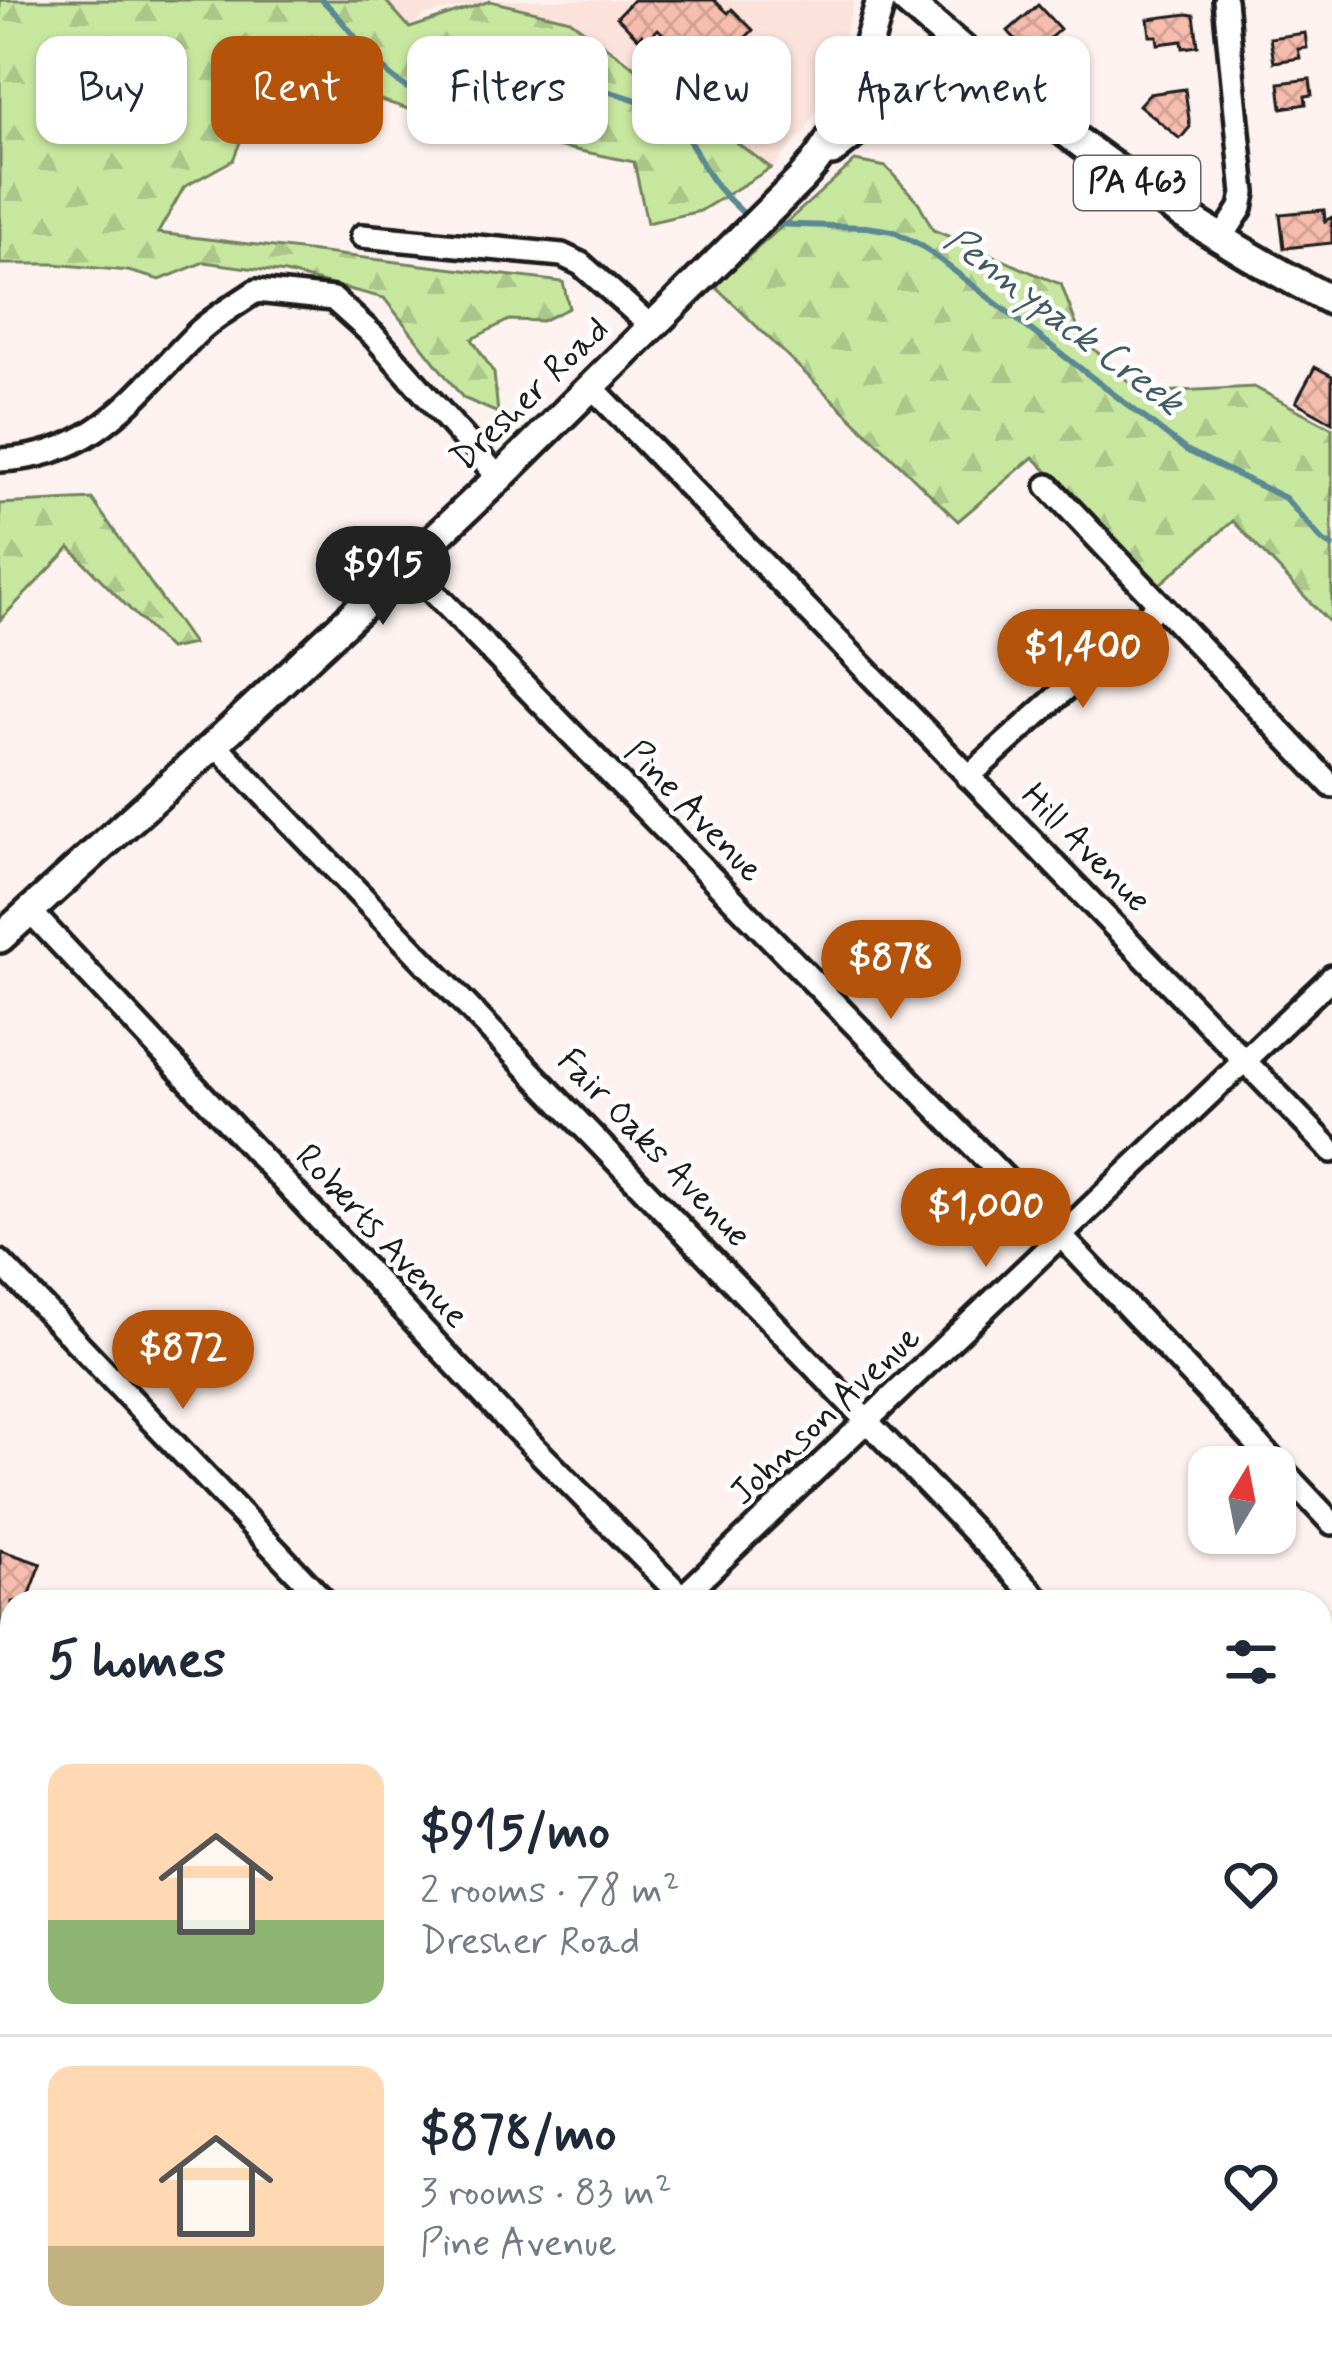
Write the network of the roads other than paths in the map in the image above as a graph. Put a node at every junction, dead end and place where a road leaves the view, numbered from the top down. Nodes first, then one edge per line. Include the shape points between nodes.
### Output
1 (881, 0) edge
2 (905, 0) edge
3 (1225, 0) edge
4 (946, 36) edge
5 (842, 144) edge
6 (1082, 144) edge
7 (808, 172) junction
8 (362, 236) dead end
9 (1221, 239) junction
10 (1332, 301) edge
11 (652, 328) junction
12 (591, 386) junction
13 (0, 460) edge
14 (499, 478) junction
15 (1048, 486) dead end
16 (405, 563) junction
17 (1160, 604) junction
18 (215, 744) junction
19 (968, 777) junction
20 (1332, 786) edge
21 (31, 912) junction
22 (0, 938) edge
23 (1332, 977) edge
24 (1245, 1058) junction
25 (1332, 1151) edge
26 (1062, 1237) junction
27 (0, 1262) edge
28 (870, 1421) junction
29 (1332, 1523) edge
30 (314, 1590) edge
31 (672, 1590) edge
32 (693, 1590) edge
33 (1030, 1590) edge

1 - 7 main road, Dresher Road via 852,101
2 - 4 main road, PA 463
3 - 9 street via 1244,193
5 - 7 main road
6 - 9 main road, PA 463
7 - 11 main road, Dresher Road
8 - 11 street via 562,256
9 - 10 main road, PA 463
11 - 12 main road, Dresher Road
12 - 14 main road, Dresher Road
12 - 19 street, Hill Avenue
13 - 14 street via 78,444 160,376 198,332 256,291 333,299
14 - 16 main road, Dresher Road
15 - 17 street
16 - 18 main road, Dresher Road
16 - 26 street, Pine Avenue
17 - 19 street
17 - 20 street
18 - 21 main road, Dresher Road
18 - 28 street, Fair Oaks Avenue
19 - 24 street, Hill Avenue
21 - 22 main road, Dresher Road
21 - 31 street, Roberts Avenue
23 - 24 street, Johnson Avenue
24 - 25 street, Hill Avenue
24 - 26 street, Johnson Avenue
26 - 28 street, Johnson Avenue
26 - 29 street, Pine Avenue
27 - 30 street
28 - 32 street, Johnson Avenue
28 - 33 street, Fair Oaks Avenue

